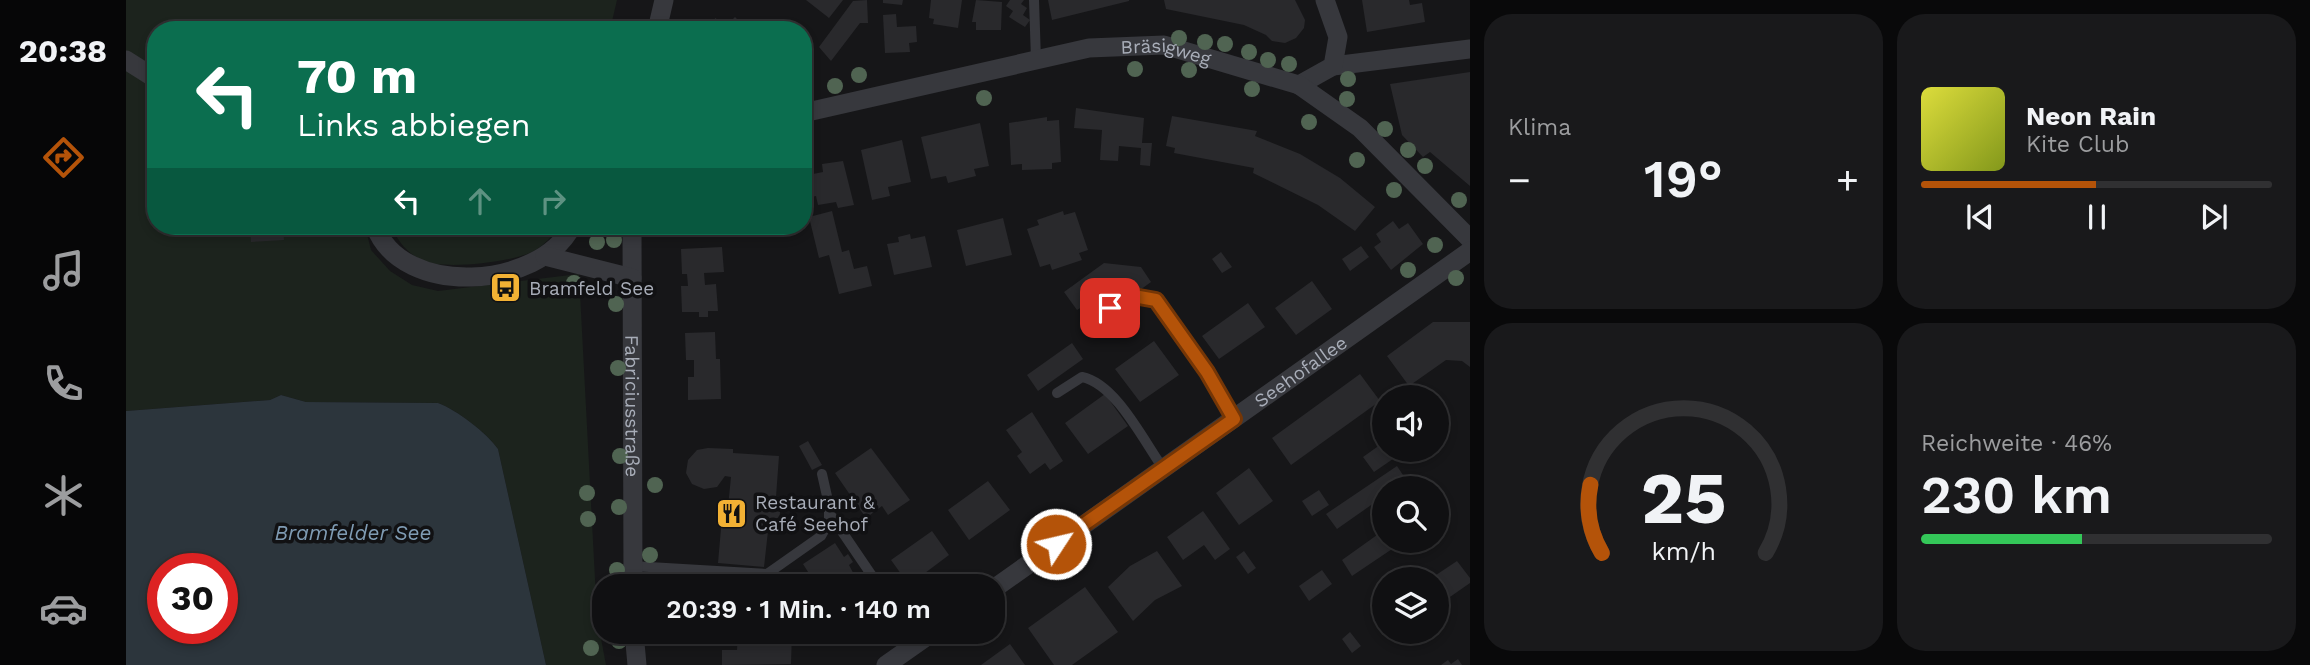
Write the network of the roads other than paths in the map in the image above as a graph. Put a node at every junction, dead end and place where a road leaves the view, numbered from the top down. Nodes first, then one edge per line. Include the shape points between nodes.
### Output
1 (664, 0) edge
2 (1034, 0) edge
3 (1325, 0) edge
4 (659, 21) edge
5 (1470, 50) edge
6 (126, 60) edge
7 (1037, 60) junction
8 (1333, 66) junction
9 (147, 73) edge
10 (1299, 85) junction
11 (812, 111) edge
12 (379, 235) edge
13 (567, 235) edge
14 (632, 235) edge
15 (1470, 239) edge
16 (1470, 251) edge
17 (545, 256) junction
18 (632, 278) junction
19 (1092, 321) dead end
20 (1057, 393) dead end
21 (1234, 419) junction
22 (1163, 468) junction
23 (822, 474) dead end
24 (830, 514) junction
25 (632, 566) junction
26 (632, 574) edge
27 (871, 574) edge
28 (1005, 581) edge
29 (635, 644) edge
30 (910, 644) edge
31 (637, 665) edge
32 (886, 665) edge

1 - 4 street
2 - 7 lane
3 - 8 street via 1338,37
5 - 8 street
6 - 9 street
7 - 10 street, Bräsigweg via 1089,48 1164,45
7 - 11 street, Bräsigweg
8 - 10 street
10 - 15 street, Bräsigweg via 1360,128
12 - 17 street via 412,267 436,274 511,271
13 - 17 street
14 - 18 street, Fabriciusstraße
16 - 21 street, Seehofallee
17 - 18 street
18 - 25 street, Fabriciusstraße
19 - 21 lane via 1128,295 1156,300
20 - 22 lane via 1082,377 1095,380 1108,390
21 - 22 street, Seehofallee
22 - 28 street, Seehofallee
23 - 24 lane
24 - 25 lane via 821,536 767,574
24 - 27 lane
25 - 26 street, Fabriciusstraße
29 - 31 street
30 - 32 street

